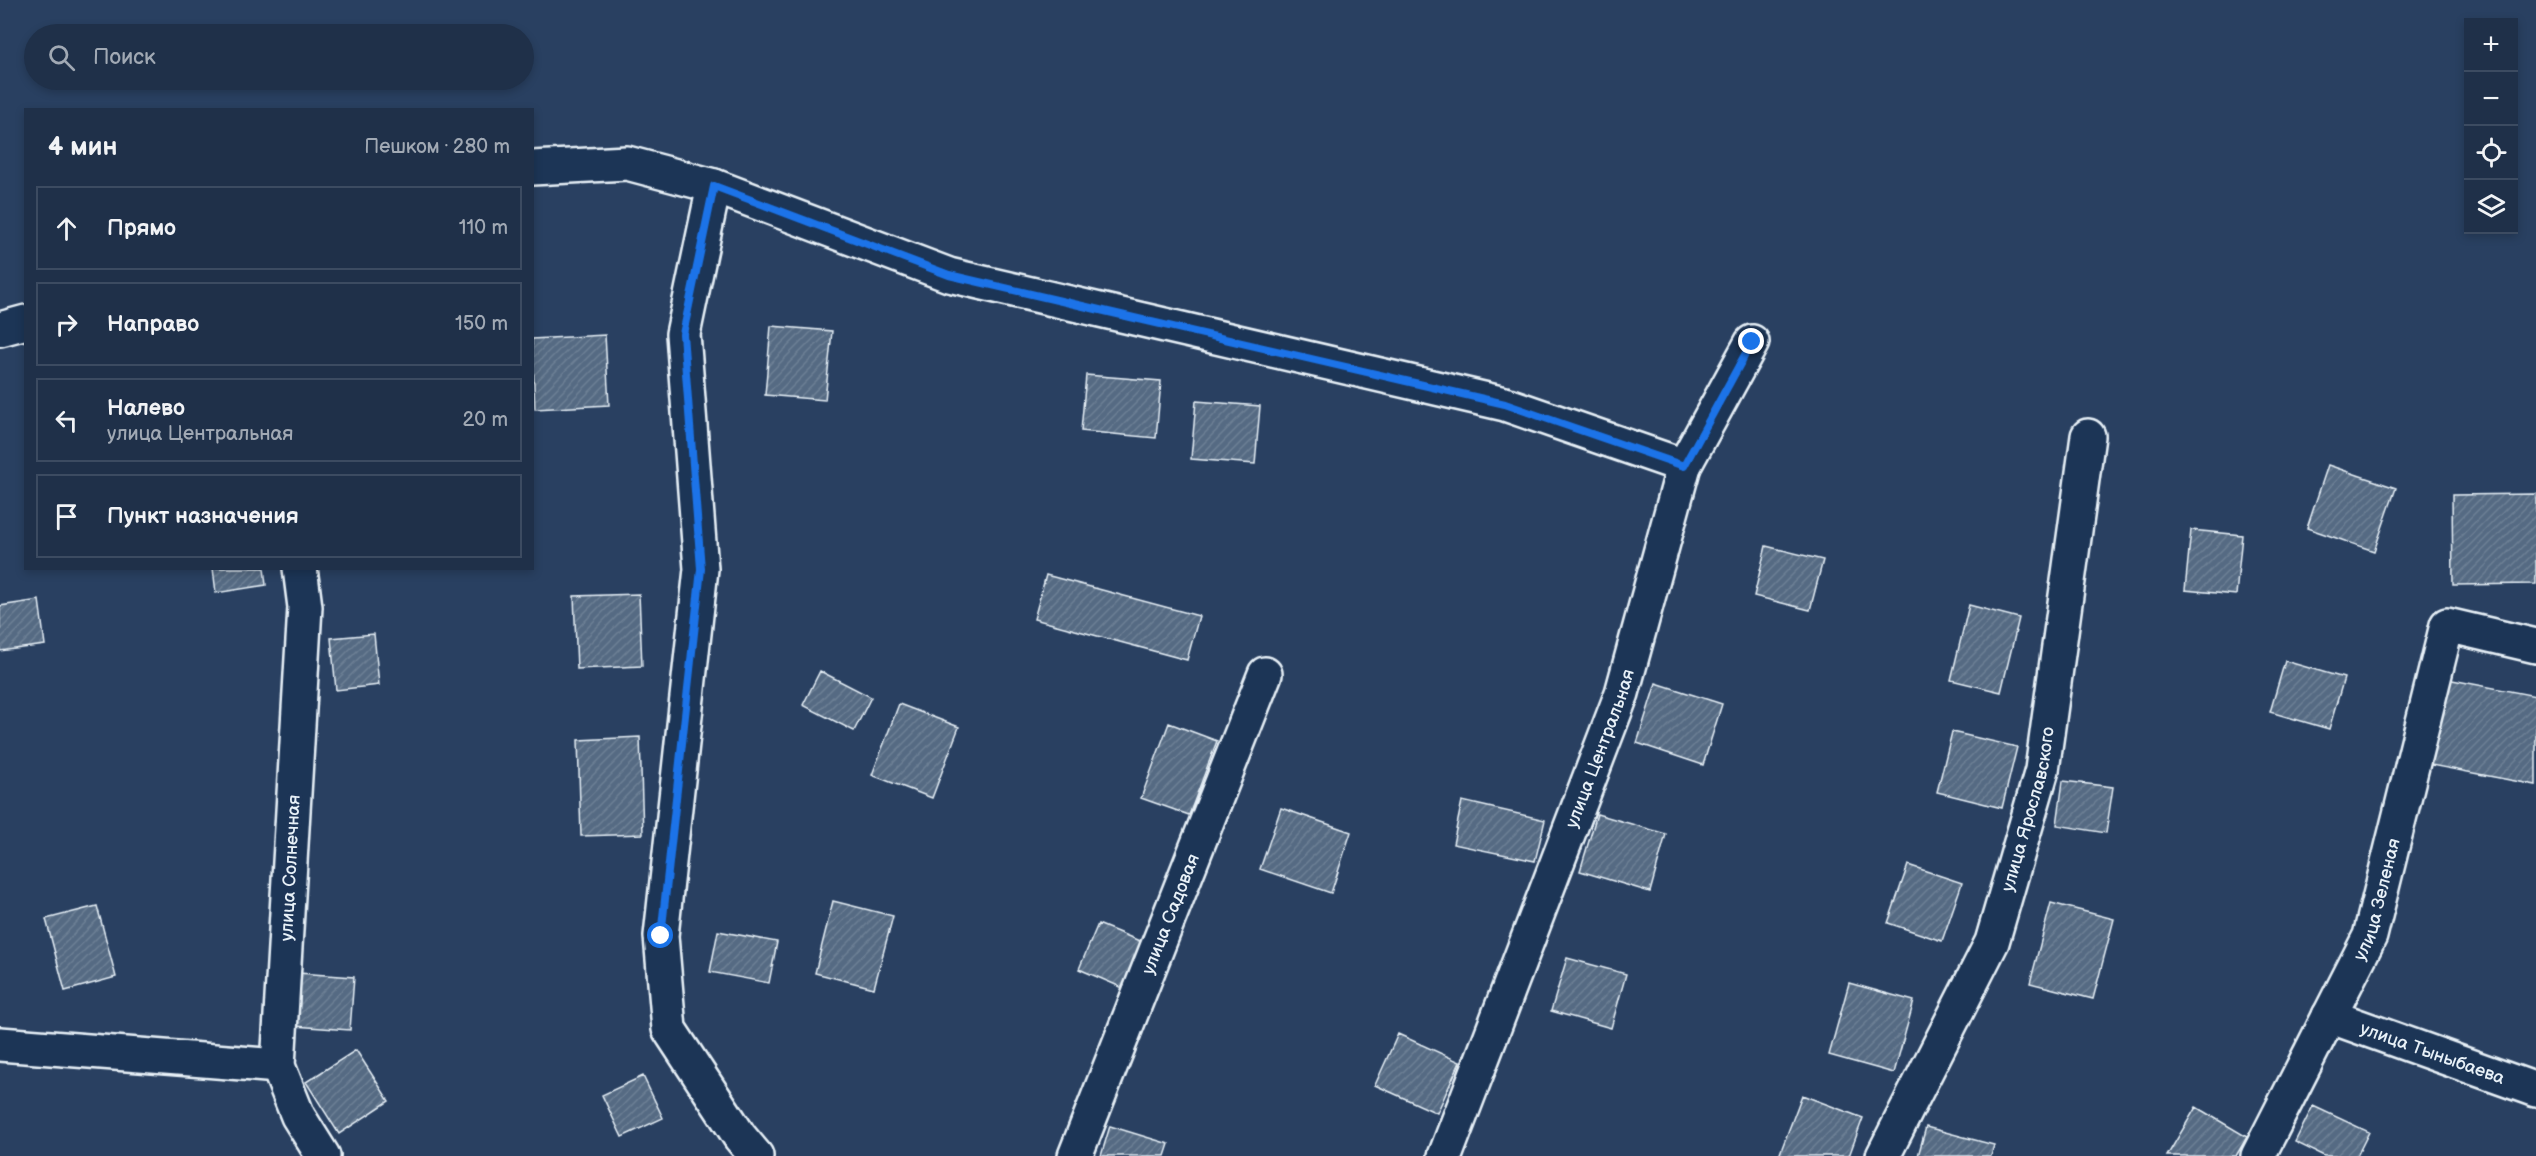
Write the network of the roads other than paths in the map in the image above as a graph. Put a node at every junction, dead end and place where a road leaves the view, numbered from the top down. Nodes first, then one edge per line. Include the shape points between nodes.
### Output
1 (534, 168) edge
2 (714, 186) junction
3 (24, 323) edge
4 (0, 329) edge
5 (1752, 342) dead end
6 (2088, 436) dead end
7 (1684, 466) junction
8 (300, 570) edge
9 (2536, 646) edge
10 (1265, 674) dead end
11 (2329, 1016) junction
12 (0, 1044) edge
13 (278, 1066) junction
14 (2536, 1090) edge
15 (324, 1156) edge
16 (756, 1156) edge
17 (1074, 1156) edge
18 (1445, 1156) edge
19 (1883, 1156) edge
20 (2258, 1156) edge

1 - 2 street via 627,163
2 - 7 street via 949,275 1505,404
2 - 16 street via 683,334 701,569 661,936 669,1029
3 - 4 street
5 - 7 street, улица Центральная
6 - 19 street, улица Ярославского via 2042,770 1992,942
7 - 18 street, улица Центральная via 1622,693
8 - 13 street, улица Солнечная via 305,608
9 - 11 street, улица Зеленая via 2447,625 2370,936
10 - 17 street, улица Садовая
11 - 14 street, улица Тыныбаева
11 - 20 street, улица Зеленая
12 - 13 street
13 - 15 street, улица Солнечная via 298,1116

